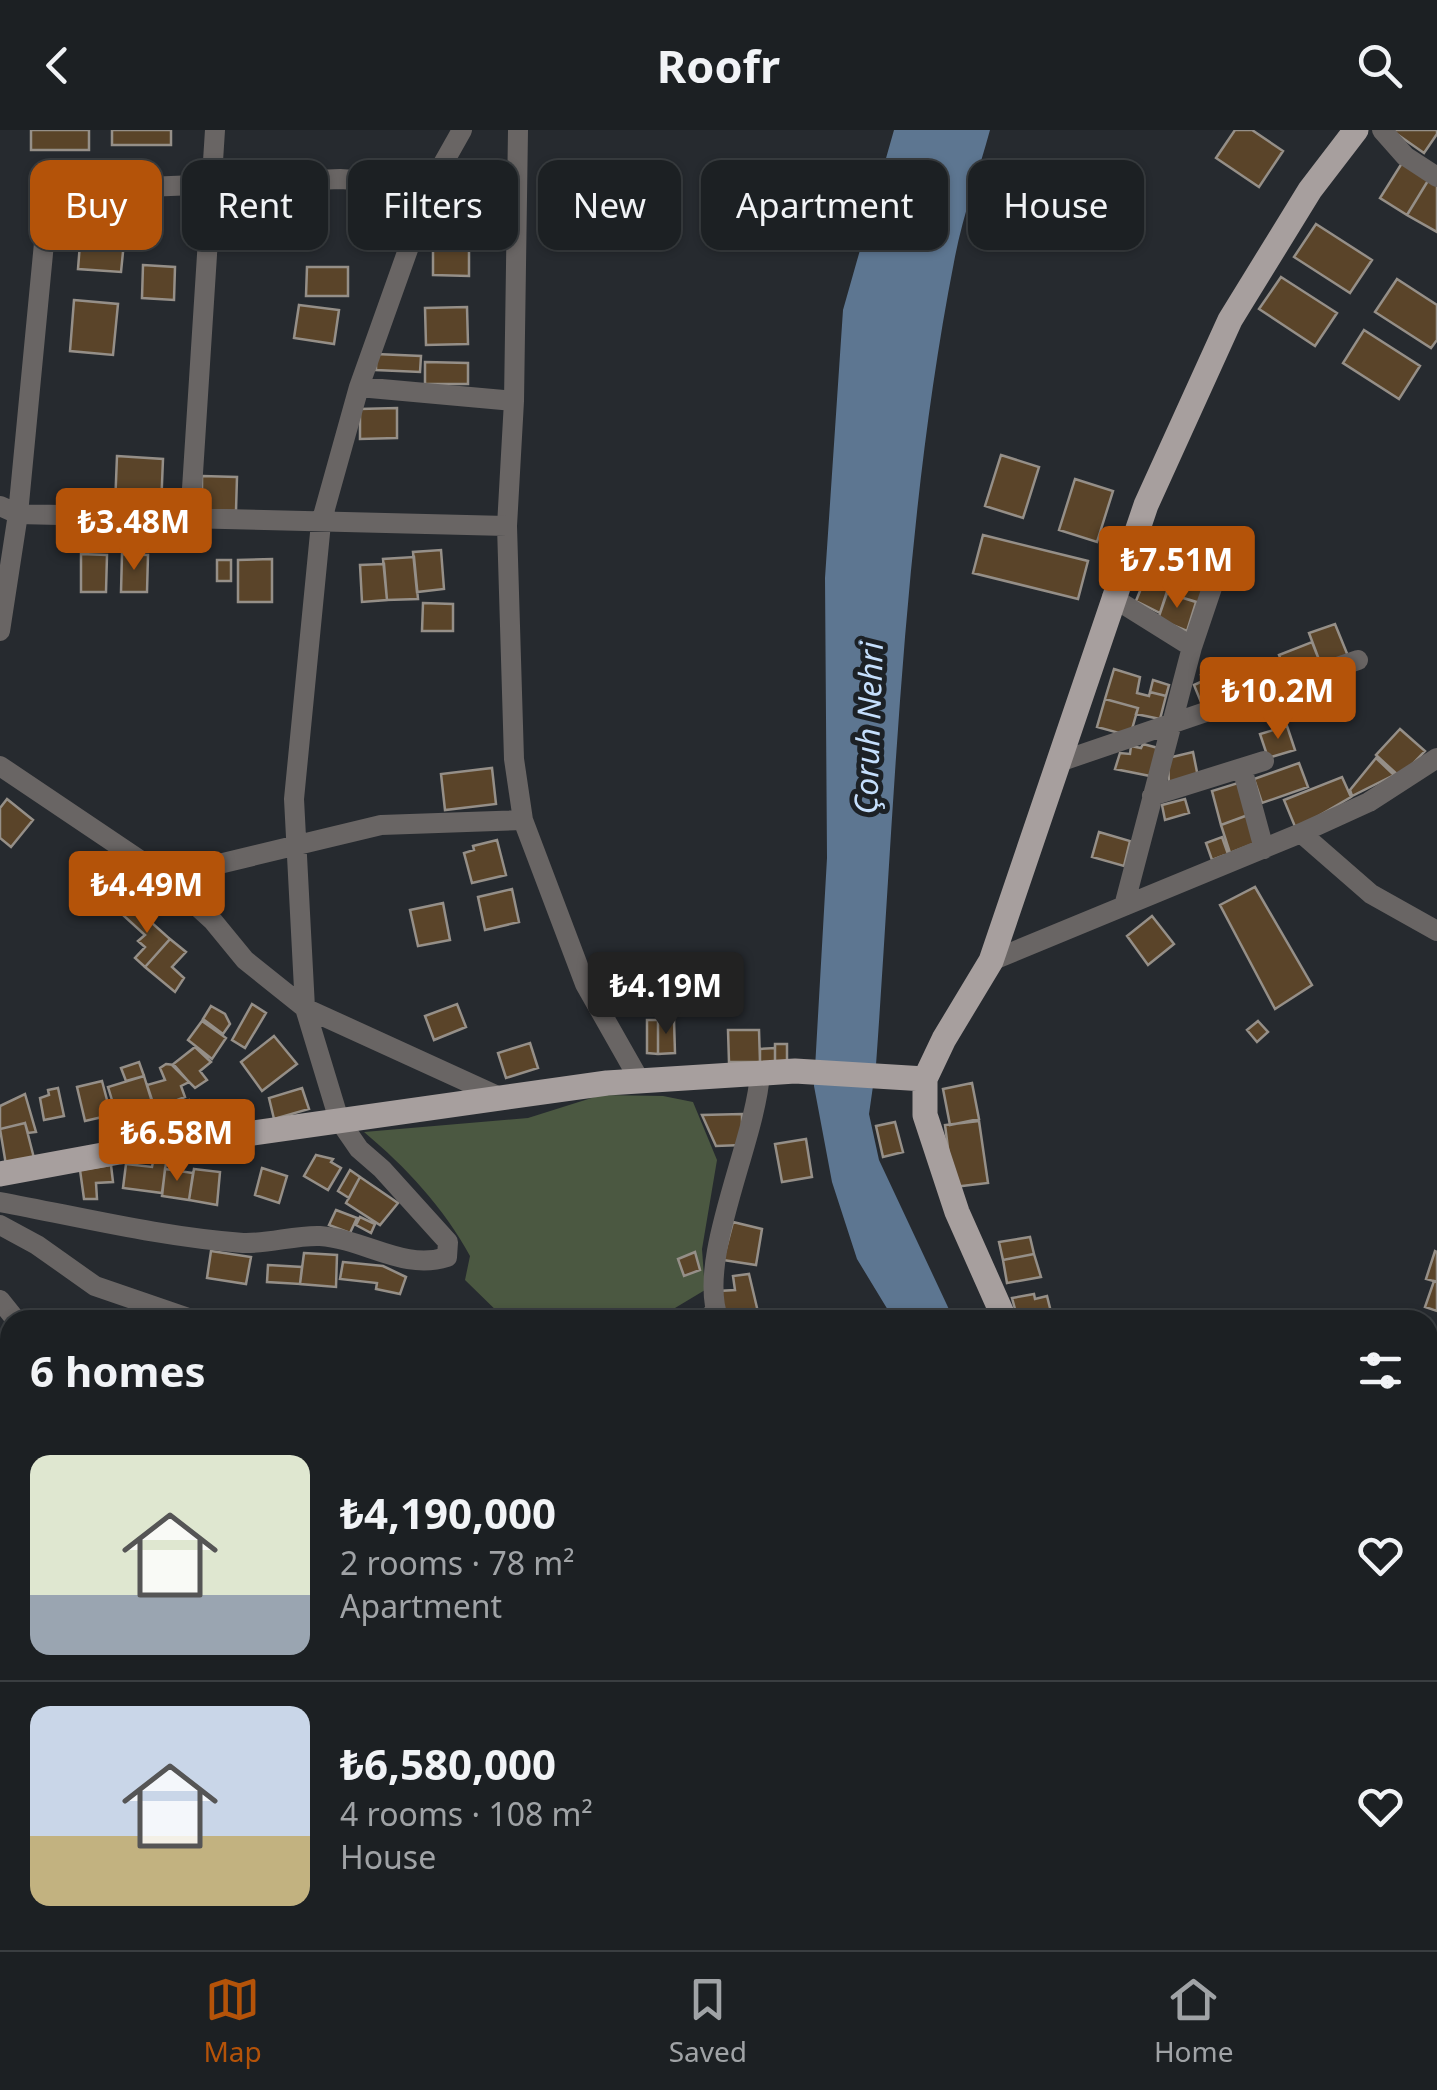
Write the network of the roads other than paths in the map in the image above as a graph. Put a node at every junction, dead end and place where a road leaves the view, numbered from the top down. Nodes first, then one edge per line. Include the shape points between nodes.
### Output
1 (215, 130) edge
2 (462, 130) edge
3 (518, 130) edge
4 (1356, 130) edge
5 (1382, 130) edge
6 (214, 160) edge
7 (445, 160) edge
8 (1437, 177) edge
9 (182, 184) edge
10 (208, 250) edge
11 (408, 250) edge
12 (359, 387) junction
13 (514, 401) junction
14 (9, 510) edge
15 (190, 520) junction
16 (321, 522) junction
17 (507, 526) junction
18 (1220, 562) dead end
19 (1112, 596) junction
20 (0, 631) edge
21 (1192, 647) junction
22 (1358, 660) dead end
23 (1170, 726) junction
24 (1437, 758) edge
25 (1264, 761) dead end
26 (1060, 762) junction
27 (0, 766) edge
28 (1242, 768) junction
29 (1152, 796) junction
30 (523, 820) junction
31 (1302, 833) junction
32 (294, 848) junction
33 (1264, 849) junction
34 (166, 877) junction
35 (1124, 906) junction
36 (1437, 931) edge
37 (991, 960) junction
38 (305, 1008) junction
39 (760, 1072) junction
40 (924, 1079) junction
41 (640, 1081) junction
42 (500, 1098) junction
43 (339, 1120) junction
44 (0, 1174) edge
45 (0, 1202) edge
46 (0, 1224) edge
47 (165, 1310) edge
48 (716, 1310) edge
49 (1001, 1310) edge

1 - 6 street
2 - 7 street
3 - 13 street
4 - 19 main road via 1310,190 1230,320
5 - 8 street via 1404,156
9 - 14 street via 49,190
10 - 15 street
11 - 12 street
12 - 13 street
12 - 16 street
13 - 17 street
14 - 15 street
14 - 20 street
15 - 16 street
16 - 17 street
16 - 32 street
17 - 30 street via 514,759
18 - 21 street
19 - 21 street
19 - 26 main road
21 - 23 street
22 - 23 street
23 - 26 street
23 - 29 street
24 - 31 street via 1369,802
25 - 28 street
26 - 37 main road
27 - 34 street
28 - 29 street
28 - 33 street
29 - 35 street
30 - 32 street via 381,825
30 - 41 street via 585,984
31 - 33 street
31 - 36 street via 1371,894
32 - 34 street
32 - 38 street
33 - 35 street
34 - 38 street via 244,960
35 - 37 street
37 - 40 main road
38 - 42 street
38 - 43 street
39 - 40 main road
39 - 41 main road
39 - 48 street via 712,1273
40 - 49 main road via 924,1115
41 - 42 main road
42 - 43 main road
43 - 44 main road
43 - 45 street via 448,1242 447,1258 406,1261 318,1236 205,1240
46 - 47 street via 95,1286

